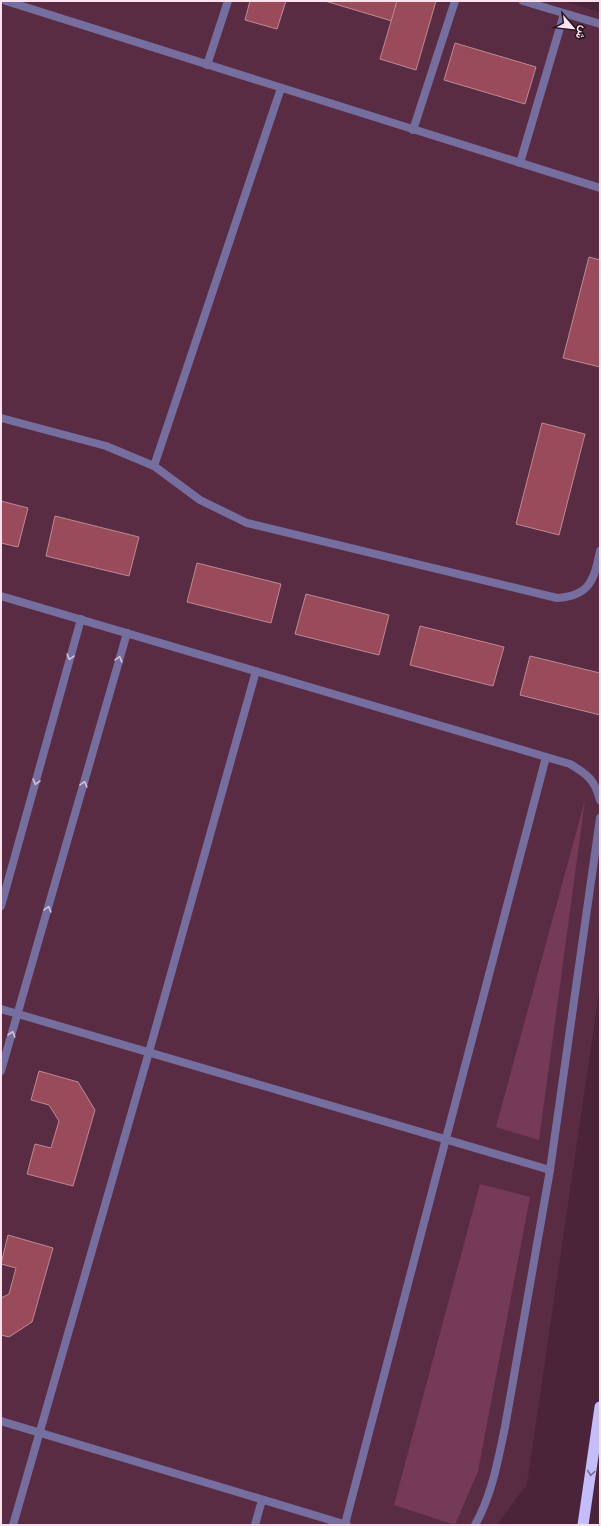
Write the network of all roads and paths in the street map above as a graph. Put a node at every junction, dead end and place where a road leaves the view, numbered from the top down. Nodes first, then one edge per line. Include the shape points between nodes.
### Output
1 (6, 1) edge
2 (228, 1) edge
3 (455, 1) edge
4 (522, 1) edge
5 (564, 14) junction
6 (600, 24) edge
7 (207, 65) junction
8 (281, 88) junction
9 (413, 130) junction
10 (520, 163) junction
11 (600, 188) edge
12 (1, 418) edge
13 (154, 466) junction
14 (600, 551) edge
15 (1, 596) edge
16 (81, 620) junction
17 (127, 633) junction
18 (256, 671) junction
19 (546, 757) junction
20 (600, 800) edge
21 (600, 818) edge
22 (1, 906) edge
23 (1, 1009) edge
24 (18, 1014) junction
25 (149, 1052) junction
26 (1, 1071) edge
27 (446, 1139) junction
28 (550, 1170) junction
29 (600, 1407) edge
30 (1, 1421) edge
31 (40, 1433) junction
32 (262, 1500) junction
33 (13, 1525) edge
34 (255, 1525) edge
35 (346, 1525) edge
36 (475, 1525) edge
37 (583, 1525) edge

1 - 7 lane
2 - 7 lane
3 - 9 lane
4 - 5 lane
5 - 6 lane
5 - 10 lane
7 - 8 lane
8 - 9 lane
8 - 13 lane
9 - 10 lane
10 - 11 lane
12 - 13 lane via 106,446
13 - 14 lane via 200,500 247,523 557,598 572,597 584,590 595,576
15 - 16 lane
16 - 17 lane
16 -> 22 lane
17 - 18 lane
24 -> 17 lane
18 - 19 lane
18 - 25 lane
19 - 20 lane via 570,764 585,773 597,787
19 - 27 lane
21 - 28 lane
23 - 24 lane
24 - 25 lane
26 -> 24 lane
25 - 27 lane
25 - 31 lane
27 - 28 lane
27 - 35 lane
28 - 36 lane via 505,1427 496,1468
29 -> 37 highway
30 - 31 lane
31 - 32 lane
31 - 33 lane
32 - 34 lane
32 - 35 lane

